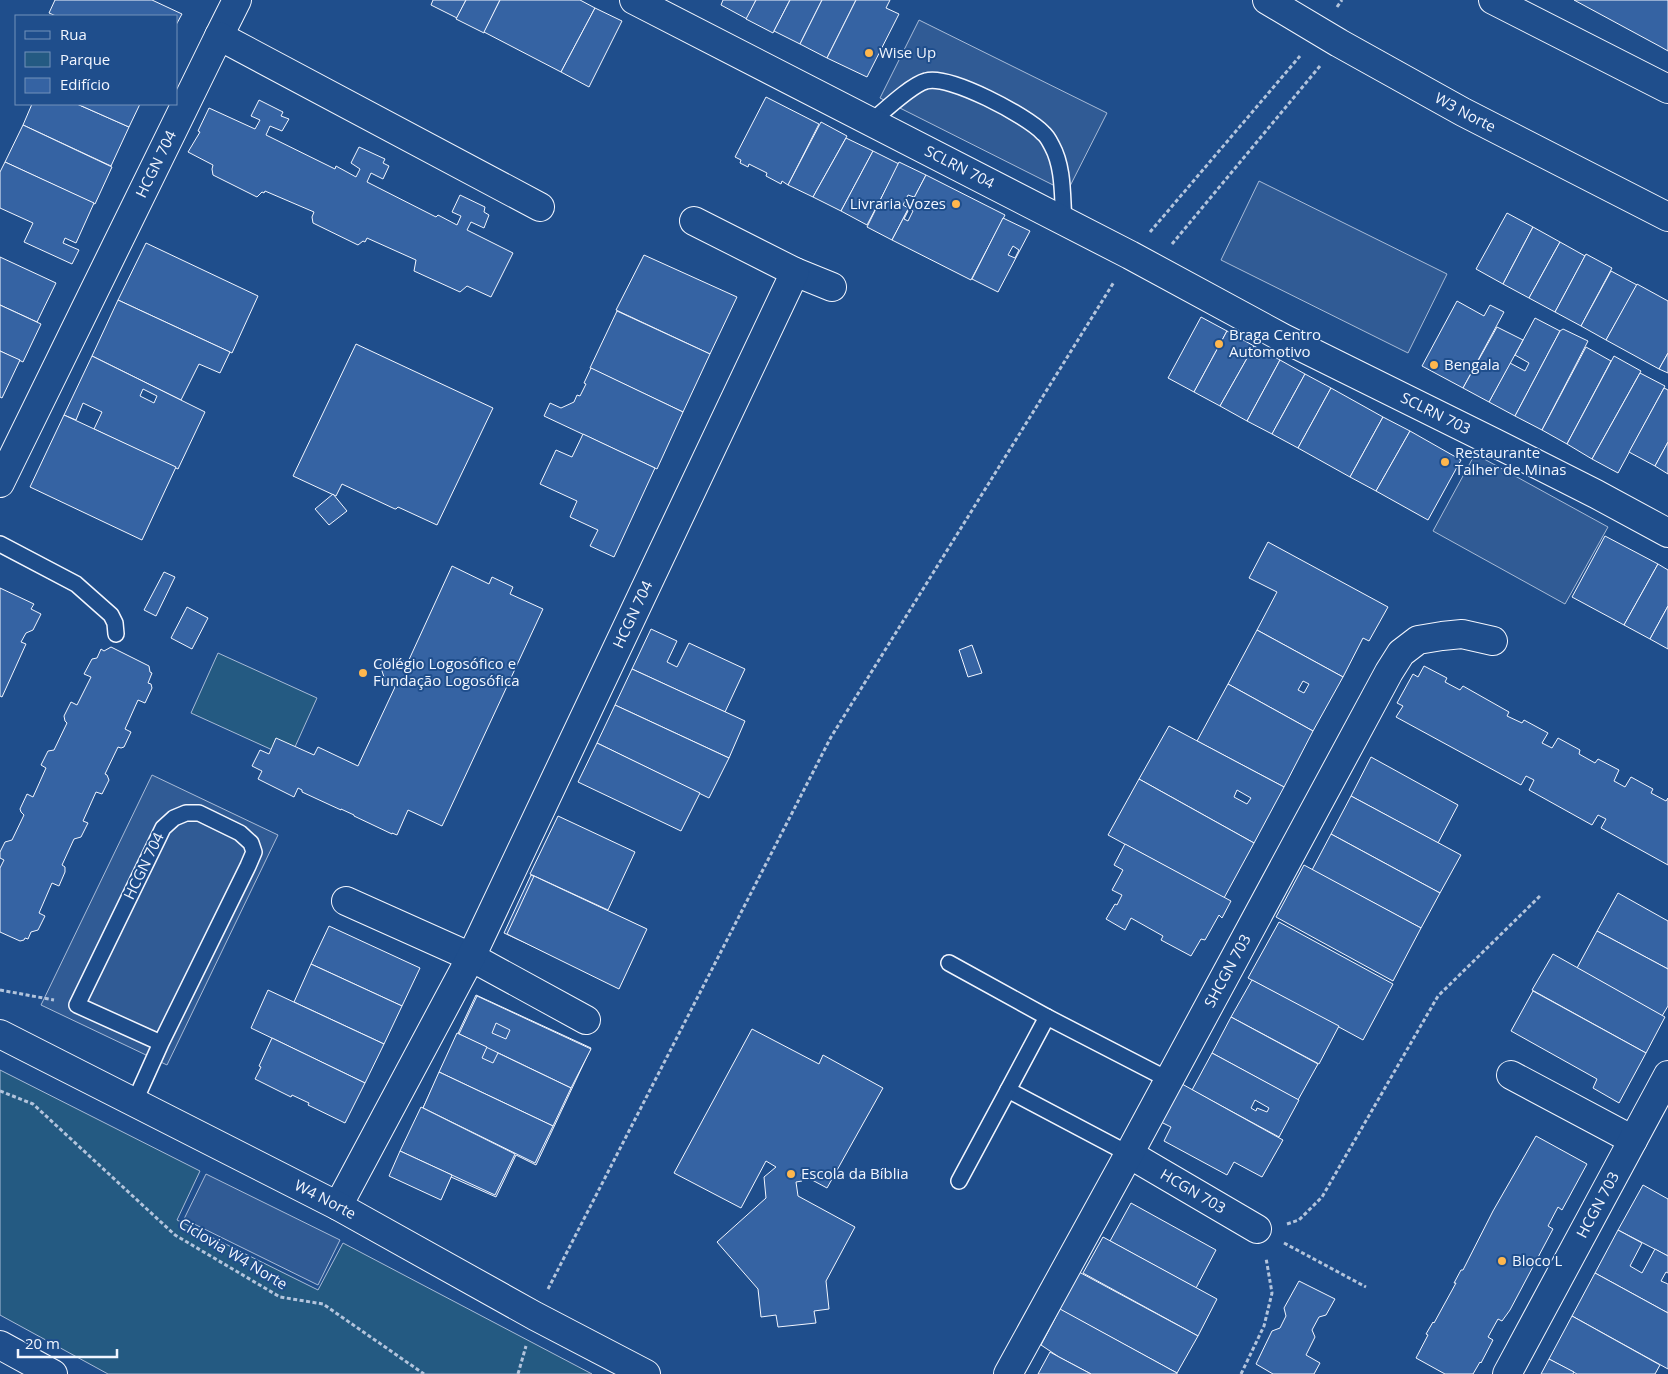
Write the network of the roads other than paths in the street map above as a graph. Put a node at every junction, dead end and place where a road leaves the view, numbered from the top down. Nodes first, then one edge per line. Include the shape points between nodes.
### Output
1 (237, 0) edge
2 (634, 0) edge
3 (1267, 0) edge
4 (1493, 0) edge
5 (219, 36) junction
6 (1668, 89) edge
7 (871, 122) junction
8 (540, 207) dead end
9 (1668, 218) edge
10 (694, 220) dead end
11 (1064, 221) junction
12 (795, 272) junction
13 (832, 287) dead end
14 (1283, 338) joint
15 (0, 483) edge
16 (1668, 533) edge
17 (0, 544) edge
18 (116, 634) dead end
19 (1492, 642) dead end
20 (346, 902) dead end
21 (471, 957) junction
22 (949, 963) dead end
23 (1046, 1017) junction
24 (586, 1020) dead end
25 (0, 1034) edge
26 (161, 1044) junction
27 (1511, 1075) dead end
28 (1668, 1075) edge
29 (1169, 1080) junction
30 (1008, 1090) junction
31 (134, 1103) junction
32 (1633, 1140) junction
33 (1129, 1154) junction
34 (959, 1181) dead end
35 (338, 1206) junction
36 (1257, 1229) road end
37 (0, 1345) edge
38 (53, 1374) edge
39 (646, 1374) edge
40 (1008, 1374) edge
41 (1507, 1374) edge

1 - 5 street, HCGN 704
2 - 7 street, SCLRN 704
3 - 9 street, W3 Norte via 1463,112
4 - 6 street
5 - 8 street
5 - 15 street, HCGN 704
7 - 11 street, SCLRN 704
7 - 11 lane via 902,95 925,81 940,80 965,87 1011,110 1044,133 1052,147 1059,166
10 - 12 street
11 - 14 street, SCLRN 704
12 - 13 street
12 - 21 street, HCGN 704
14 - 16 street, SCLRN 703 via 1495,442
17 - 18 lane via 76,584 111,615
19 - 29 street, SHCGN 703 via 1462,634 1442,636 1418,640 1401,653
20 - 21 street
21 - 24 street
21 - 35 street, HCGN 704
22 - 23 lane
23 - 29 lane
23 - 30 lane
25 - 31 street, W4 Norte
26 - 26 lane, HCGN 704 via 254,852 251,843 240,833 199,813 186,813 163,828 77,1005
26 - 31 lane, HCGN 704
27 - 32 street
28 - 32 street, HCGN 703
29 - 33 street, SHCGN 703
30 - 33 lane
30 - 34 lane
31 - 35 street, W4 Norte
32 - 41 street, HCGN 703
33 - 36 street, HCGN 703
33 - 40 street, SHCGN 703
35 - 39 street, W4 Norte
37 - 38 street

